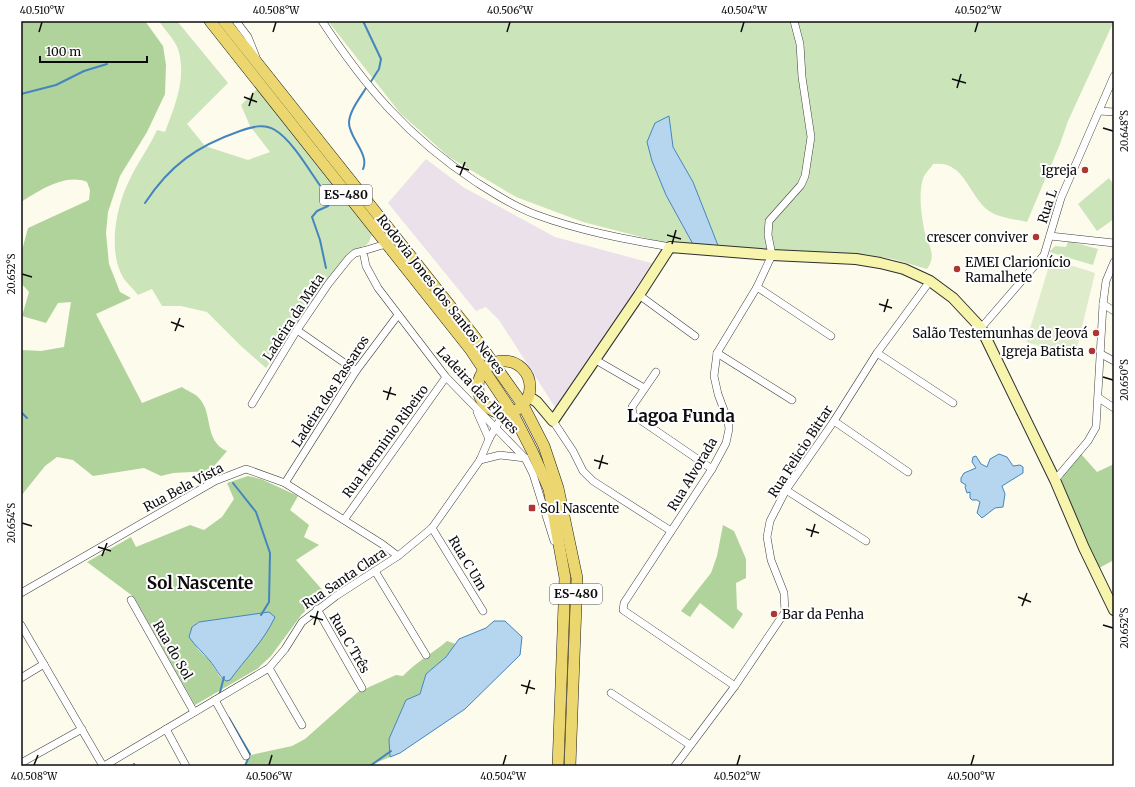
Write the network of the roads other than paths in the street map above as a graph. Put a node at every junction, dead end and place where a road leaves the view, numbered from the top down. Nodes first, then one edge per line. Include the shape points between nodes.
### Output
1 (210, 21) edge
2 (224, 21) edge
3 (236, 21) edge
4 (322, 21) edge
5 (794, 21) edge
6 (258, 66) junction
7 (1114, 76) edge
8 (1099, 111) junction
9 (1114, 112) edge
10 (1050, 236) junction
11 (1114, 243) edge
12 (386, 244) junction
13 (670, 247) junction
14 (362, 251) junction
15 (772, 255) junction
16 (1114, 262) edge
17 (930, 281) junction
18 (757, 287) junction
19 (640, 295) junction
20 (1103, 304) junction
21 (1114, 311) edge
22 (398, 315) junction
23 (981, 328) junction
24 (297, 330) junction
25 (695, 336) dead end
26 (831, 336) dead end
27 (717, 353) junction
28 (878, 353) junction
29 (1101, 354) junction
30 (594, 359) junction
31 (1114, 361) edge
32 (494, 362) junction
33 (484, 369) junction
34 (356, 371) junction
35 (656, 372) dead end
36 (446, 377) junction
37 (644, 388) junction
38 (1099, 398) junction
39 (526, 400) junction
40 (792, 400) dead end
41 (478, 403) junction
42 (953, 403) dead end
43 (252, 404) dead end
44 (1114, 408) edge
45 (508, 413) junction
46 (553, 421) junction
47 (834, 421) junction
48 (496, 428) junction
49 (489, 439) junction
50 (526, 458) junction
51 (480, 460) junction
52 (712, 469) junction
53 (908, 472) dead end
54 (1055, 480) junction
55 (285, 483) junction
56 (786, 490) junction
57 (344, 520) junction
58 (432, 528) junction
59 (671, 531) junction
60 (866, 541) dead end
61 (398, 556) junction
62 (375, 572) junction
63 (565, 578) junction
64 (21, 593) edge
65 (131, 600) dead end
66 (317, 609) junction
67 (1114, 610) edge
68 (483, 611) dead end
69 (21, 625) edge
70 (426, 655) dead end
71 (44, 664) junction
72 (269, 668) junction
73 (21, 678) edge
74 (735, 686) junction
75 (362, 688) dead end
76 (611, 693) dead end
77 (215, 700) junction
78 (194, 712) junction
79 (302, 725) dead end
80 (82, 729) junction
81 (166, 729) junction
82 (690, 745) junction
83 (246, 756) dead end
84 (21, 763) edge
85 (104, 766) edge
86 (186, 766) edge
87 (558, 766) edge
88 (570, 766) edge
89 (675, 766) edge

1 - 12 main road, Rodovia Jones dos Santos Neves / ES-480
2 - 6 main road, Rodovia Jones dos Santos Neves / ES-480
3 - 6 street via 252,44
4 - 13 street via 364,81 388,109 440,158 484,187 536,215 605,235
5 - 15 street via 800,44 811,149 801,185 769,221 768,235
6 - 32 main road, Rodovia Jones dos Santos Neves / ES-480
7 - 8 street, Rua L
8 - 9 street
8 - 10 street, Rua L via 1061,198
10 - 11 street
10 - 23 street, Rua L via 1044,255 1038,263
12 - 14 street
12 - 33 main road, Rodovia Jones dos Santos Neves / ES-480
13 - 15 street
13 - 19 street
14 - 22 street, Ladeira das Flores via 368,270
14 - 24 street, Ladeira da Mata via 352,255 342,267
15 - 17 street via 880,262
15 - 18 street, Rua Alvorada
16 - 20 street via 1106,281
17 - 23 street via 953,298
17 - 28 street, Rua Felicio Bittar
18 - 26 street
18 - 27 street, Rua Alvorada
19 - 25 street
19 - 30 street
20 - 21 street
20 - 29 street
22 - 34 street, Ladeira dos Passaros
22 - 36 street, Ladeira das Flores
23 - 54 street
24 - 34 street
24 - 43 street, Ladeira da Mata
27 - 40 street
27 - 52 street, Rua Alvorada via 714,367 715,384 729,429 726,443
28 - 42 street
28 - 47 street, Rua Felicio Bittar
29 - 31 street
29 - 38 street
30 - 37 street
30 - 46 street
32 - 33 main road
32 - 39 main road, Rodovia Jones dos Santos Neves / ES-480
32 - 39 main road via 510,362 522,369 529,382
33 - 41 main road via 477,386
33 - 45 main road, Rodovia Jones dos Santos Neves / ES-480
34 - 55 street, Ladeira dos Passaros
35 - 37 street
36 - 41 street, Ladeira das Flores
36 - 57 street, Rua Herminio Ribeiro
37 - 52 street via 632,407 633,415
38 - 44 street
38 - 54 street via 1095,431
39 - 45 main road
39 - 46 street via 537,402
39 - 88 main road, Rodovia Jones dos Santos Neves / ES-480 via 558,488 577,578
41 - 45 main road
41 - 48 street, Ladeira das Flores
41 - 49 street
45 - 48 street, Rua Santa Clara
45 - 63 main road, Rodovia Jones dos Santos Neves / ES-480 via 549,489
46 - 59 street via 583,471 593,481
47 - 53 street
47 - 56 street, Rua Felicio Bittar
48 - 49 street, Rua Santa Clara
48 - 50 street, Ladeira das Flores
49 - 51 street, Rua Santa Clara
50 - 51 street via 500,455
50 - 63 street, Ladeira das Flores
51 - 58 street, Rua Santa Clara
52 - 59 street, Rua Alvorada
54 - 67 street
55 - 57 street, Rua Bela Vista
55 - 64 street, Rua Bela Vista via 246,469 215,481
56 - 60 street
56 - 74 street, Rua Felicio Bittar via 770,521 768,537 771,560 784,594 785,612
57 - 61 street, Rua Bela Vista
58 - 61 street, Rua Santa Clara
58 - 68 street, Rua C Um
59 - 74 street, Rua Alvorada via 624,603 623,610
61 - 62 street, Rua Santa Clara
62 - 66 street, Rua Santa Clara
62 - 70 street
63 - 87 main road, Rodovia Jones dos Santos Neves / ES-480
65 - 78 street, Rua do Sol
66 - 72 street, Rua Santa Clara via 302,622
66 - 75 street, Rua C Três
69 - 71 street
71 - 73 street
71 - 80 street
72 - 77 street, Rua Santa Clara
72 - 79 street
74 - 82 street, Rua Felicio Bittar
76 - 82 street
77 - 78 street, Rua Santa Clara
77 - 83 street
78 - 81 street, Rua Santa Clara
80 - 84 street
80 - 85 street
81 - 85 street, Rua Santa Clara
81 - 86 street
82 - 89 street, Rua Felicio Bittar

